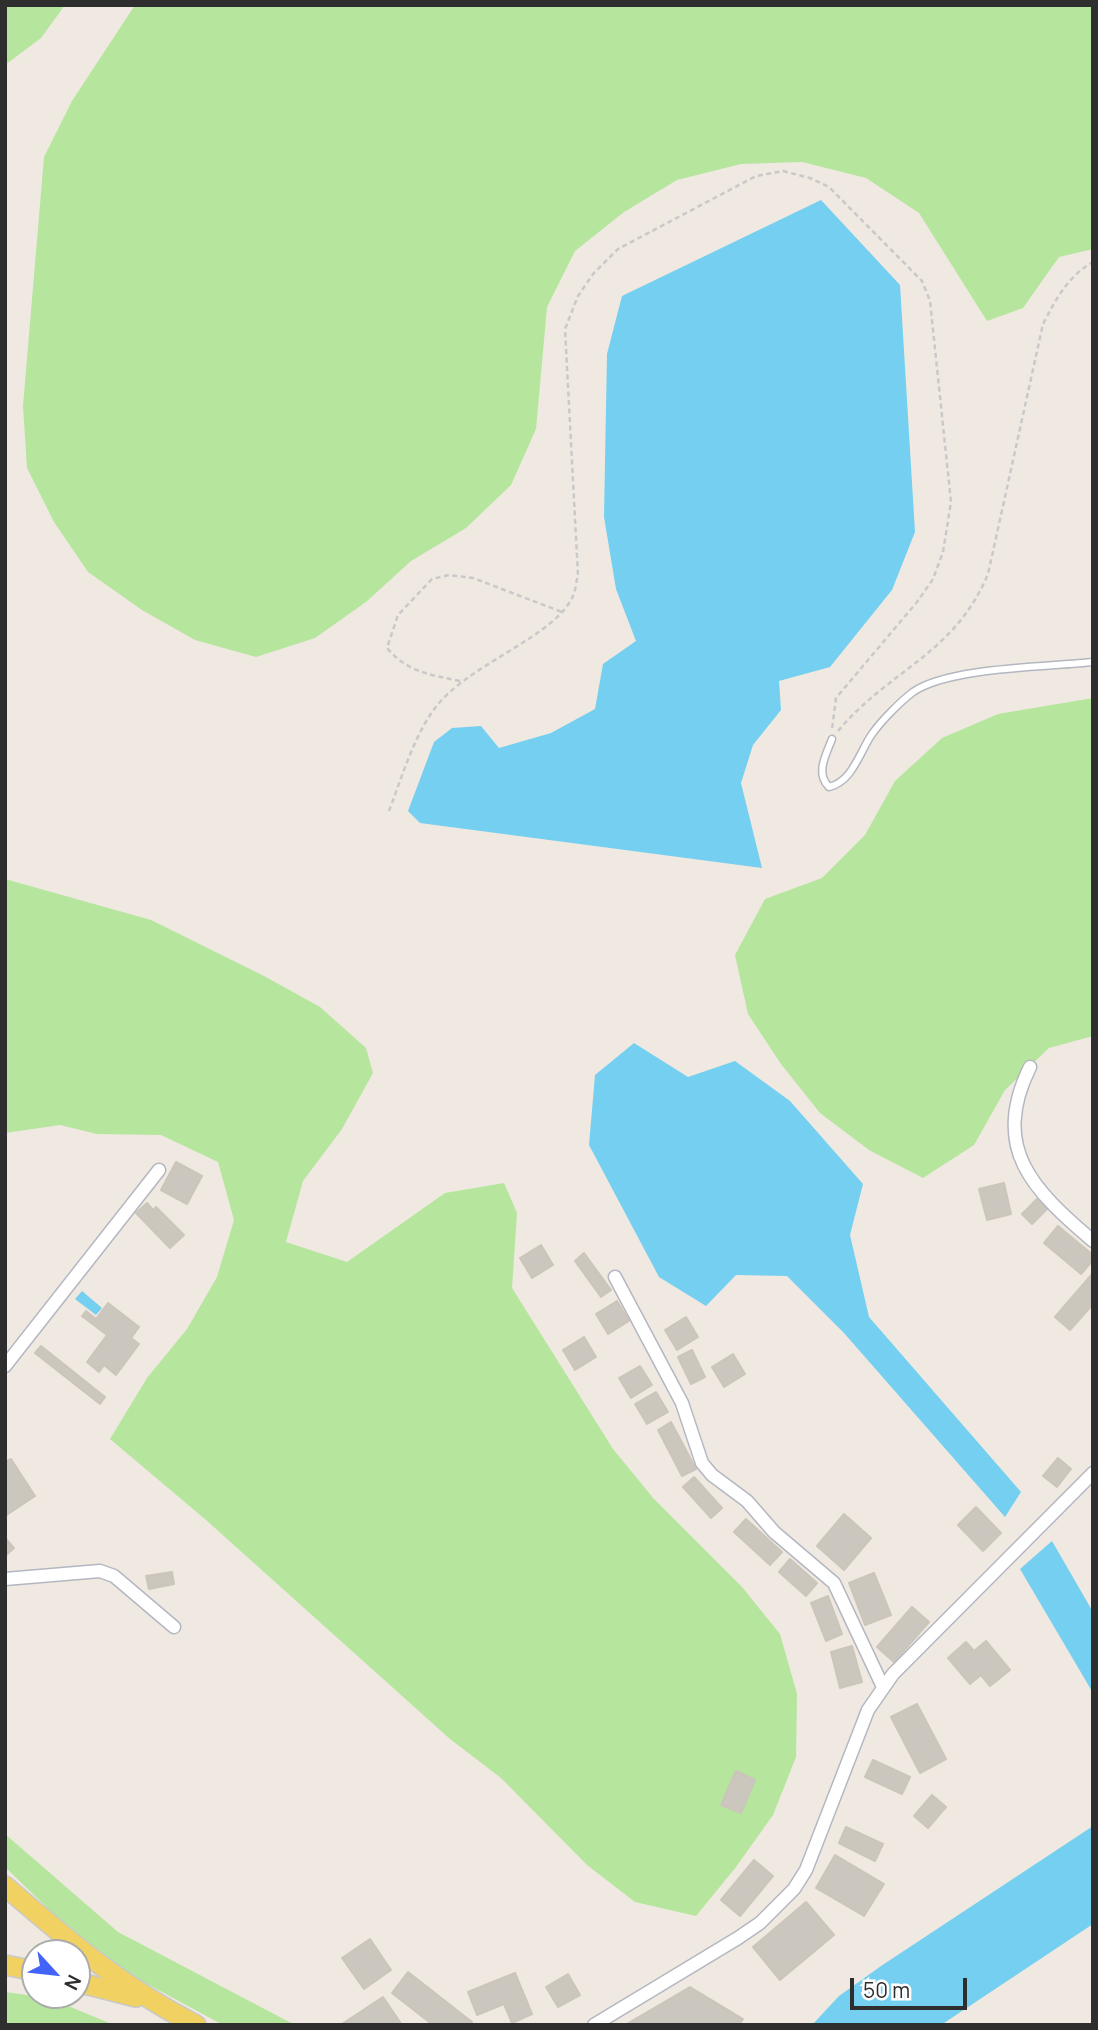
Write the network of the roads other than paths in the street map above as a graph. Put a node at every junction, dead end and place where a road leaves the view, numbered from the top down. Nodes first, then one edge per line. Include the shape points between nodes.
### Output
1 (1093, 662) edge
2 (832, 739) road end
3 (1030, 1067) dead end
4 (159, 1170) dead end
5 (1093, 1241) edge
6 (615, 1277) dead end
7 (5, 1366) edge
8 (1093, 1473) edge
9 (5, 1580) edge
10 (174, 1627) dead end
11 (883, 1687) junction
12 (5, 1886) edge
13 (91, 1986) edge
14 (147, 2000) junction
15 (195, 2025) edge
16 (594, 2025) edge

1 - 2 lane via 930,683 913,692 873,733 848,776 829,787 821,770
3 - 5 street via 1018,1091 1013,1119 1015,1150 1025,1171
4 - 7 street
6 - 11 street via 682,1403 702,1463 834,1583
8 - 11 street
9 - 10 street via 100,1571 114,1576
11 - 16 street via 868,1710 806,1871 794,1889 738,1938
12 - 14 main road via 80,1951
13 - 14 main road
14 - 15 main road

